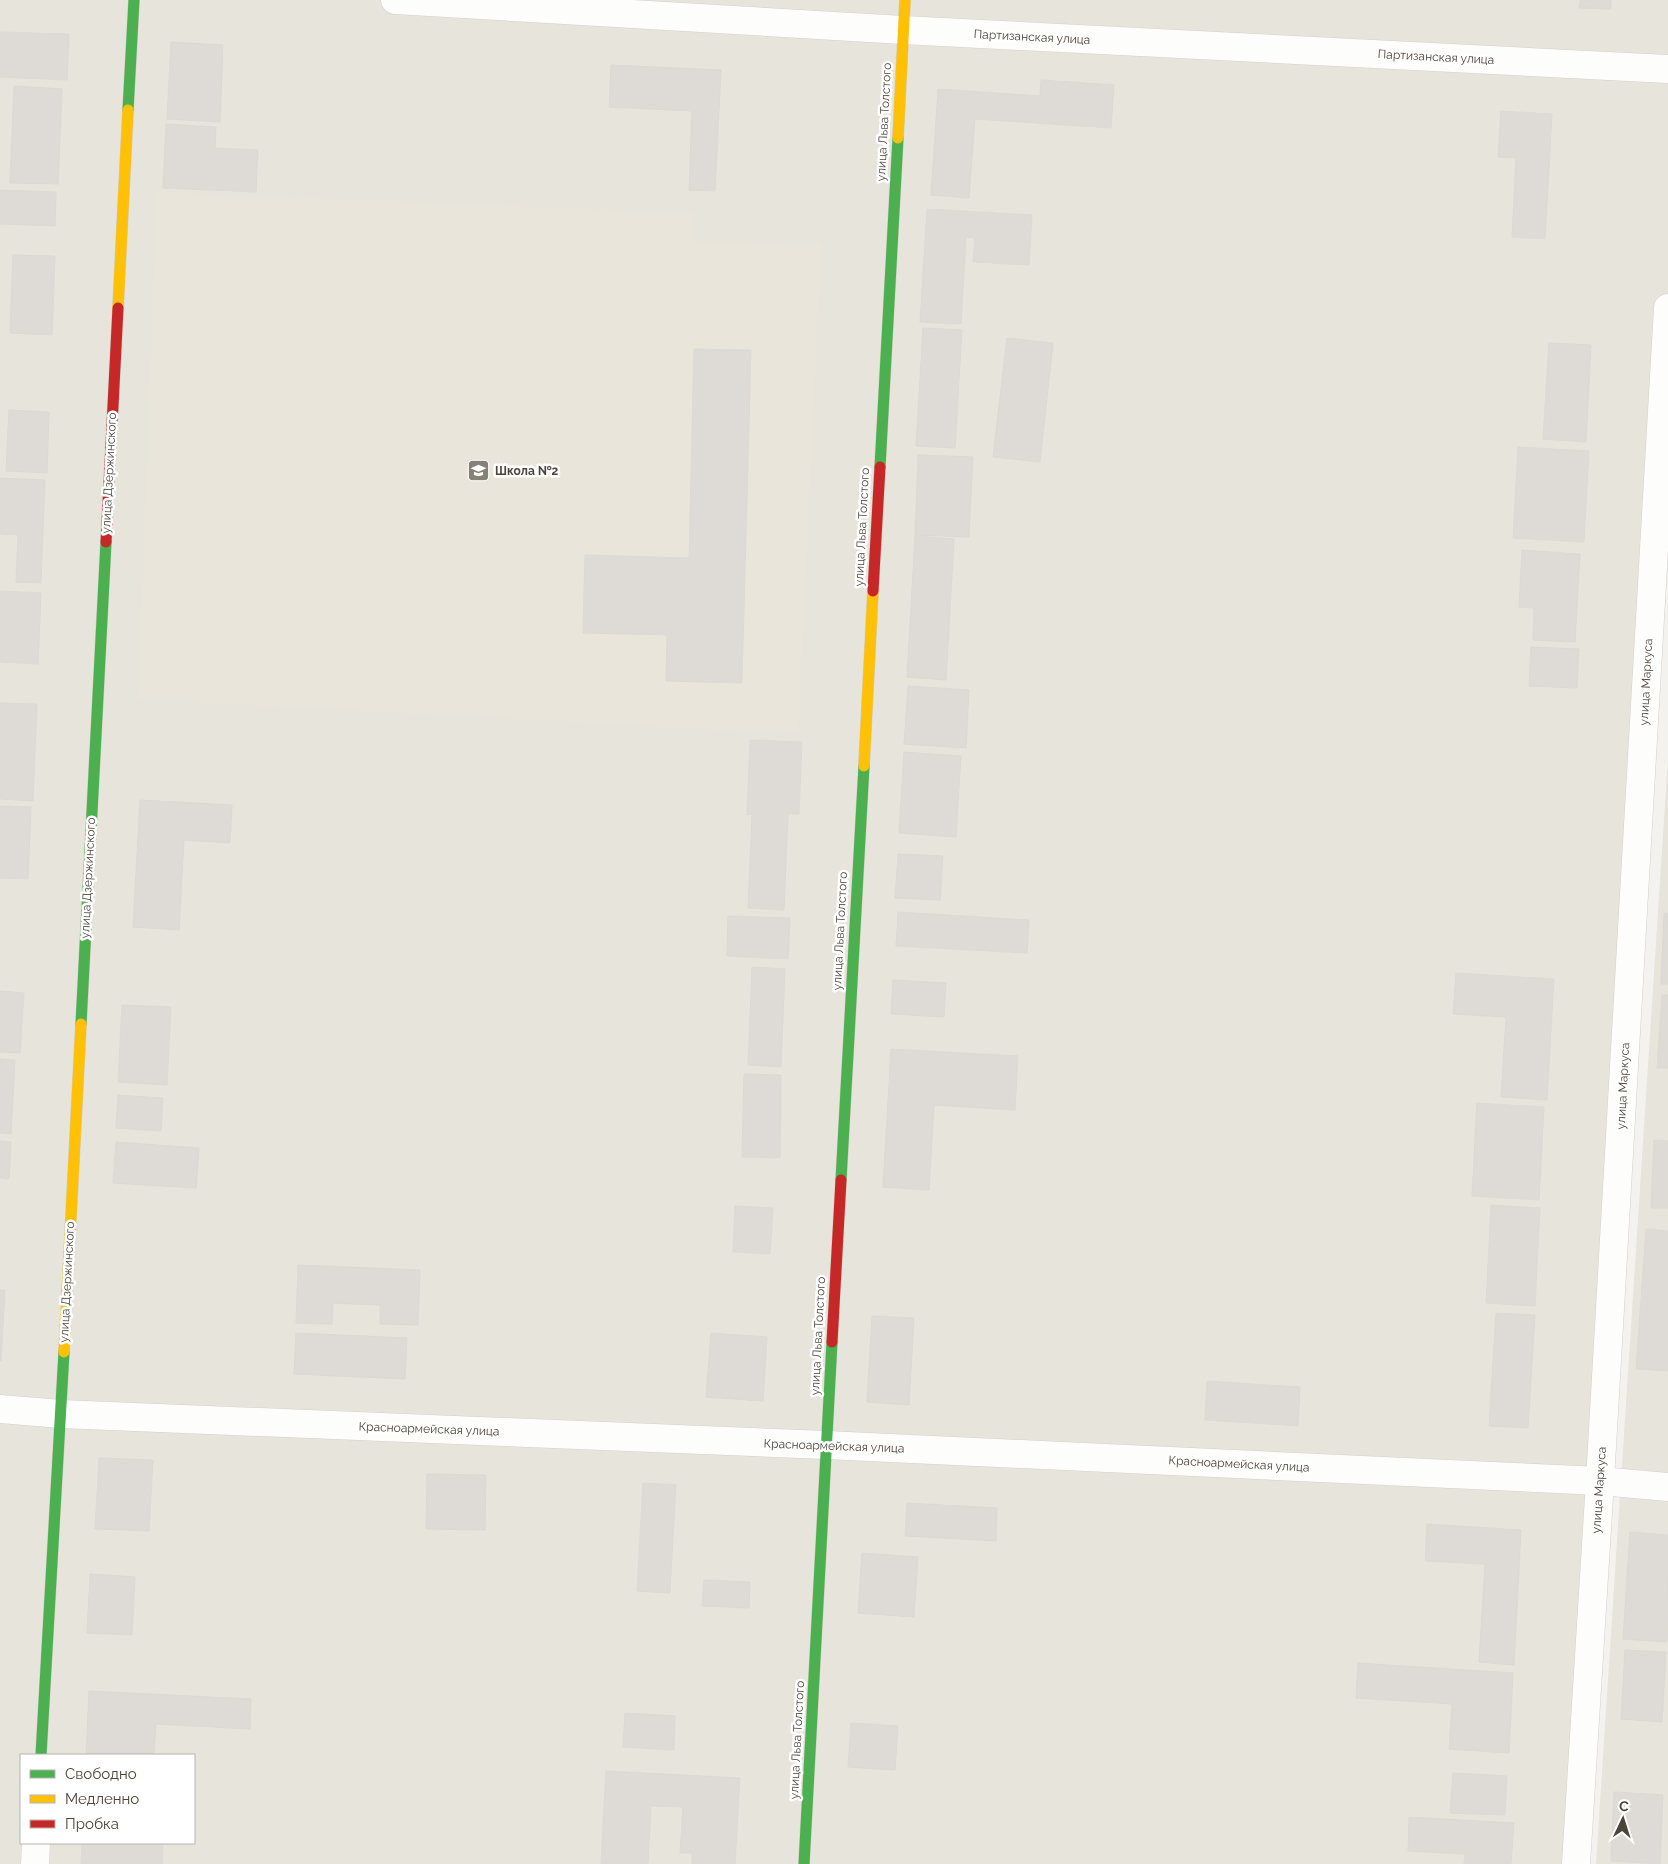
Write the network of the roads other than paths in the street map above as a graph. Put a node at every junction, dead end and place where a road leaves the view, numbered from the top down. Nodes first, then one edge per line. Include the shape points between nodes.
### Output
1 (134, 0) edge
2 (395, 0) edge
3 (905, 0) edge
4 (903, 30) junction
5 (1668, 69) edge
6 (1668, 308) edge
7 (0, 1409) edge
8 (60, 1414) junction
9 (826, 1445) junction
10 (1600, 1481) junction
11 (1668, 1488) edge
12 (41, 1754) edge
13 (36, 1844) edge
14 (35, 1864) edge
15 (804, 1864) edge
16 (1576, 1864) edge

1 - 8 street, улица Дзержинского
2 - 4 street, Партизанская улица
3 - 4 street, улица Льва Толстого
4 - 5 street, Партизанская улица
4 - 9 street, улица Льва Толстого
6 - 10 street, улица Маркуса
7 - 8 street, Красноармейская улица
8 - 9 street, Красноармейская улица
8 - 12 street, улица Дзержинского
9 - 10 street, Красноармейская улица
9 - 15 street, улица Льва Толстого
10 - 11 street, Красноармейская улица
10 - 16 street, улица Маркуса
13 - 14 street

